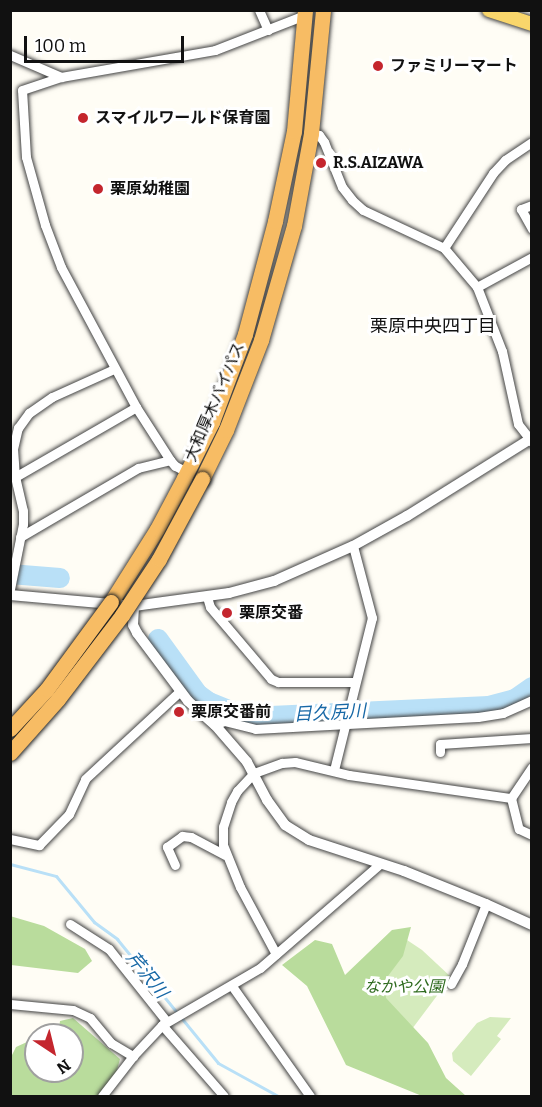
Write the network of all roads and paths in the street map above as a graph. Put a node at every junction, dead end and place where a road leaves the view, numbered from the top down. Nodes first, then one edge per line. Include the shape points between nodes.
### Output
1 (259, 10) edge
2 (323, 10) edge
3 (489, 10) edge
4 (305, 13) edge
5 (531, 24) edge
6 (268, 30) junction
7 (10, 55) edge
8 (61, 77) junction
9 (311, 133) junction
10 (531, 142) edge
11 (531, 205) edge
12 (531, 229) edge
13 (444, 248) junction
14 (531, 257) edge
15 (477, 287) junction
16 (114, 369) junction
17 (136, 407) junction
18 (531, 440) edge
19 (170, 460) junction
20 (186, 475) junction
21 (15, 477) junction
22 (20, 537) junction
23 (353, 546) junction
24 (11, 587) edge
25 (10, 595) edge
26 (207, 597) junction
27 (134, 606) junction
28 (355, 682) junction
29 (180, 691) junction
30 (531, 700) edge
31 (345, 722) junction
32 (215, 725) junction
33 (10, 729) edge
34 (531, 738) edge
35 (440, 752) dead end
36 (10, 753) edge
37 (531, 767) edge
38 (334, 770) junction
39 (254, 773) junction
40 (511, 798) junction
41 (531, 835) edge
42 (10, 839) edge
43 (225, 855) junction
44 (381, 863) junction
45 (175, 865) dead end
46 (486, 904) junction
47 (70, 924) dead end
48 (531, 925) edge
49 (276, 954) junction
50 (451, 984) dead end
51 (232, 986) junction
52 (10, 1004) edge
53 (171, 1019) junction
54 (133, 1056) junction
55 (102, 1096) edge
56 (224, 1096) edge
57 (310, 1096) edge

1 - 6 street
2 - 9 highway, 大和厚木バイパス
3 - 5 main road
4 - 6 street
4 - 20 highway, 大和厚木バイパス via 294,131 260,283 231,373
6 - 8 street via 215,50
7 - 8 street
8 - 16 street via 22,90 26,157 61,267
9 - 13 street via 324,142 342,187 363,210
9 - 36 highway, 大和厚木バイパス, bridge via 294,226 261,340 202,479 159,559 122,615 58,699
10 - 13 street via 493,173
11 - 12 street via 521,209
13 - 15 street
14 - 15 street
15 - 18 street via 502,351 518,424
16 - 17 street
16 - 21 street via 52,397 29,413 18,428 13,449
17 - 19 street
17 - 21 street
18 - 23 street
19 - 20 street
19 - 22 street via 138,468
20 - 33 highway, 大和厚木バイパス, bridge via 102,618
21 - 22 street via 23,511
22 - 24 street
23 - 26 street via 274,581
23 - 28 street via 372,618
25 - 27 street
26 - 27 street
26 - 28 street via 210,607 271,679
27 - 29 street via 136,633
28 - 31 street
29 - 32 street
29 - 42 street via 85,779 69,814 39,845
30 - 31 street via 503,713 478,717
31 - 32 street via 255,729 224,722
31 - 38 street
32 - 39 street
34 - 35 street via 440,744
37 - 40 street
38 - 39 street via 288,762
38 - 40 street
39 - 43 street via 237,791 227,812 223,827
39 - 44 street via 276,813 298,835
40 - 41 street via 519,829
43 - 45 street via 182,836 167,847
43 - 49 street
44 - 46 street
44 - 49 street
46 - 48 street
46 - 50 street
47 - 53 street via 109,949
49 - 51 street
51 - 53 street
51 - 57 street
52 - 54 street via 73,1010 90,1018 111,1043
53 - 54 street
53 - 56 street
54 - 55 street

